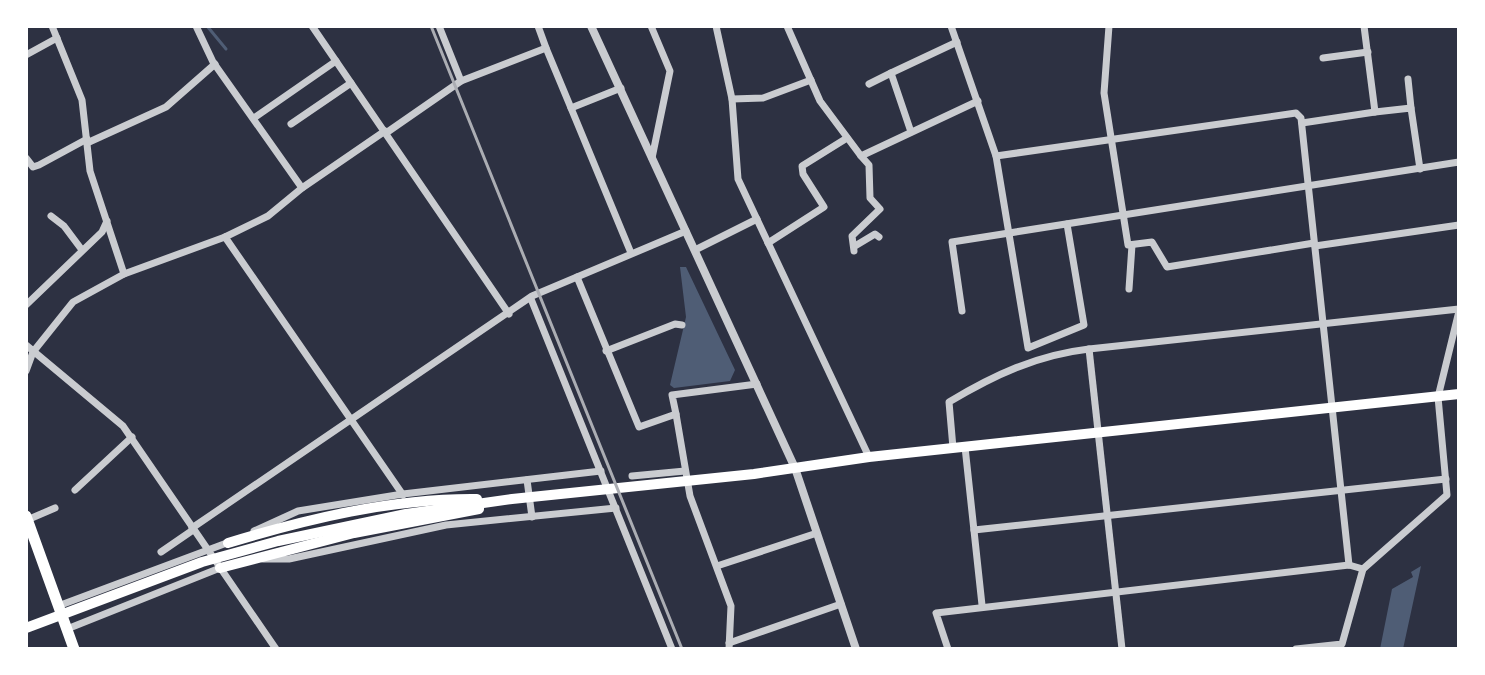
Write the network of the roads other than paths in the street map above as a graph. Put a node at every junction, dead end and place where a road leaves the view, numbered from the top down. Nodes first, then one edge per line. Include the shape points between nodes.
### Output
1 (52, 26) edge
2 (196, 26) edge
3 (439, 26) edge
4 (538, 26) edge
5 (591, 26) edge
6 (651, 26) edge
7 (716, 26) edge
8 (787, 26) edge
9 (951, 26) edge
10 (1109, 26) edge
11 (1364, 26) edge
12 (314, 27) edge
13 (57, 38) junction
14 (957, 42) junction
15 (546, 48) junction
16 (1368, 52) junction
17 (26, 55) edge
18 (1323, 58) dead end
19 (336, 61) junction
20 (215, 64) junction
21 (891, 73) junction
22 (1408, 79) dead end
23 (811, 80) junction
24 (461, 81) junction
25 (351, 83) junction
26 (869, 84) dead end
27 (621, 88) junction
28 (732, 99) junction
29 (978, 101) junction
30 (571, 108) junction
31 (1411, 108) junction
32 (1375, 112) junction
33 (254, 118) junction
34 (1302, 123) junction
35 (291, 124) dead end
36 (385, 132) junction
37 (911, 132) junction
38 (847, 138) junction
39 (87, 141) junction
40 (1111, 142) junction
41 (861, 156) junction
42 (996, 156) junction
43 (26, 158) edge
44 (652, 159) junction
45 (1459, 162) edge
46 (1420, 169) junction
47 (1308, 186) junction
48 (302, 188) junction
49 (51, 216) dead end
50 (1122, 216) junction
51 (757, 219) junction
52 (107, 221) junction
53 (1067, 224) junction
54 (1459, 225) edge
55 (686, 231) junction
56 (1009, 233) junction
57 (225, 237) junction
58 (879, 237) dead end
59 (768, 243) junction
60 (1314, 244) junction
61 (1132, 245) junction
62 (82, 250) junction
63 (695, 250) junction
64 (631, 253) junction
65 (124, 274) junction
66 (577, 277) junction
67 (1129, 289) dead end
68 (531, 299) junction
69 (26, 305) edge
70 (1459, 310) edge
71 (962, 311) dead end
72 (509, 314) junction
73 (1323, 324) junction
74 (682, 325) dead end
75 (28, 348) edge
76 (1089, 349) junction
77 (606, 351) junction
78 (26, 371) edge
79 (757, 384) junction
80 (1459, 394) edge
81 (1438, 397) junction
82 (1332, 406) junction
83 (676, 414) junction
84 (351, 420) junction
85 (1098, 432) junction
86 (132, 437) junction
87 (959, 448) junction
88 (869, 457) junction
89 (795, 468) junction
90 (601, 471) junction
91 (685, 471) junction
92 (632, 476) dead end
93 (1446, 479) junction
94 (527, 480) junction
95 (75, 490) dead end
96 (1342, 492) junction
97 (403, 494) junction
98 (512, 499) junction
99 (55, 508) dead end
100 (616, 508) junction
101 (532, 517) junction
102 (1107, 517) junction
103 (27, 518) edge
104 (192, 529) junction
105 (427, 529) junction
106 (974, 530) junction
107 (817, 533) junction
108 (228, 543) junction
109 (208, 549) junction
110 (161, 552) dead end
111 (256, 559) junction
112 (1349, 565) junction
113 (717, 566) junction
114 (220, 568) junction
115 (1363, 569) junction
116 (1115, 592) junction
117 (841, 604) junction
118 (982, 605) junction
119 (59, 610) junction
120 (28, 627) edge
121 (67, 629) junction
122 (729, 646) edge
123 (74, 649) edge
124 (276, 649) edge
125 (672, 649) edge
126 (856, 649) edge
127 (948, 649) edge
128 (1122, 649) edge
129 (1296, 649) edge

1 - 13 street
2 - 20 street
3 - 24 street
4 - 15 street
5 - 27 street
6 - 44 street via 670,71
7 - 28 street
8 - 23 street
9 - 14 street
10 - 40 street via 1104,93
11 - 16 street
12 - 19 street
13 - 17 street
13 - 39 street via 82,100
14 - 21 street
14 - 29 street
15 - 24 street
15 - 30 street
16 - 18 street
16 - 32 street
19 - 25 street
19 - 33 street
20 - 33 street
20 - 39 street via 166,107
21 - 26 street
21 - 37 street
22 - 31 street
23 - 28 street via 763,98
23 - 38 street
24 - 36 street
25 - 35 street
25 - 36 street
27 - 30 street
27 - 44 street
28 - 51 street via 738,179
29 - 37 street
29 - 42 street
30 - 64 street
31 - 32 street
31 - 46 street
32 - 34 street
33 - 48 street
34 - 40 street via 1296,113
34 - 47 street
36 - 48 street
36 - 72 street
37 - 41 street
38 - 41 street
38 - 59 street via 802,166 824,207
39 - 43 street via 33,167
39 - 52 street via 90,171
40 - 42 street
40 - 50 street
41 - 58 street via 869,165 868,192 880,209 852,236 854,248 875,234
42 - 56 street
44 - 55 street
45 - 46 street
46 - 47 street
47 - 50 street
47 - 60 street
48 - 57 street via 268,216
49 - 62 street
50 - 53 street
50 - 61 street
51 - 59 street
51 - 63 street
52 - 62 street
52 - 65 street
53 - 56 street
53 - 56 street via 1084,325 1028,348
54 - 60 street
55 - 63 street
55 - 64 street
56 - 71 street via 952,242
57 - 65 street
57 - 84 street
59 - 88 street
60 - 61 street via 1167,267 1152,242
60 - 73 street
61 - 67 street
62 - 69 street
63 - 79 street
64 - 66 street
65 - 75 street via 73,302
66 - 68 street
66 - 77 street
68 - 72 street
68 - 90 street
70 - 73 street
70 - 81 street
72 - 84 street
73 - 76 street
73 - 82 street
74 - 77 street
75 - 78 street
75 - 86 street
76 - 85 street
76 - 87 street via 1002,371 949,402
77 - 83 street via 639,427
79 - 83 street via 672,395
79 - 89 street
80 - 81 main road
81 - 82 main road
81 - 93 street
82 - 85 main road
82 - 96 street
83 - 91 street
84 - 97 street
84 - 104 street
85 - 87 main road
85 - 102 street
86 - 95 street
86 - 104 street
87 - 88 main road
87 - 106 street
88 - 89 main road
89 - 98 main road
89 - 107 street
90 - 94 street
90 - 100 street
91 - 92 street
91 - 113 street
93 - 96 street
93 - 115 street via 1447,495
94 - 97 street
94 - 101 street
96 - 102 street
96 - 112 street
97 - 105 street
97 - 108 street via 298,511
98 - 108 main road via 432,498
98 - 111 main road
98 - 119 main road via 357,523 202,562
99 - 103 street
100 - 101 street
100 - 125 street
101 - 105 street
102 - 106 street
102 - 116 street
103 - 119 highway
104 - 109 street
104 - 110 street
105 - 111 street via 289,559
106 - 118 street
107 - 113 street
107 - 117 street
108 - 109 street
109 - 114 street
109 - 119 street
111 - 114 main road
112 - 115 street
112 - 116 street
113 - 122 street via 731,606
114 - 121 street
114 - 124 street
115 - 129 street via 1342,644
116 - 118 street
116 - 128 street
117 - 122 street
117 - 126 street
118 - 127 street via 936,613
119 - 120 main road
119 - 121 highway
121 - 123 highway

